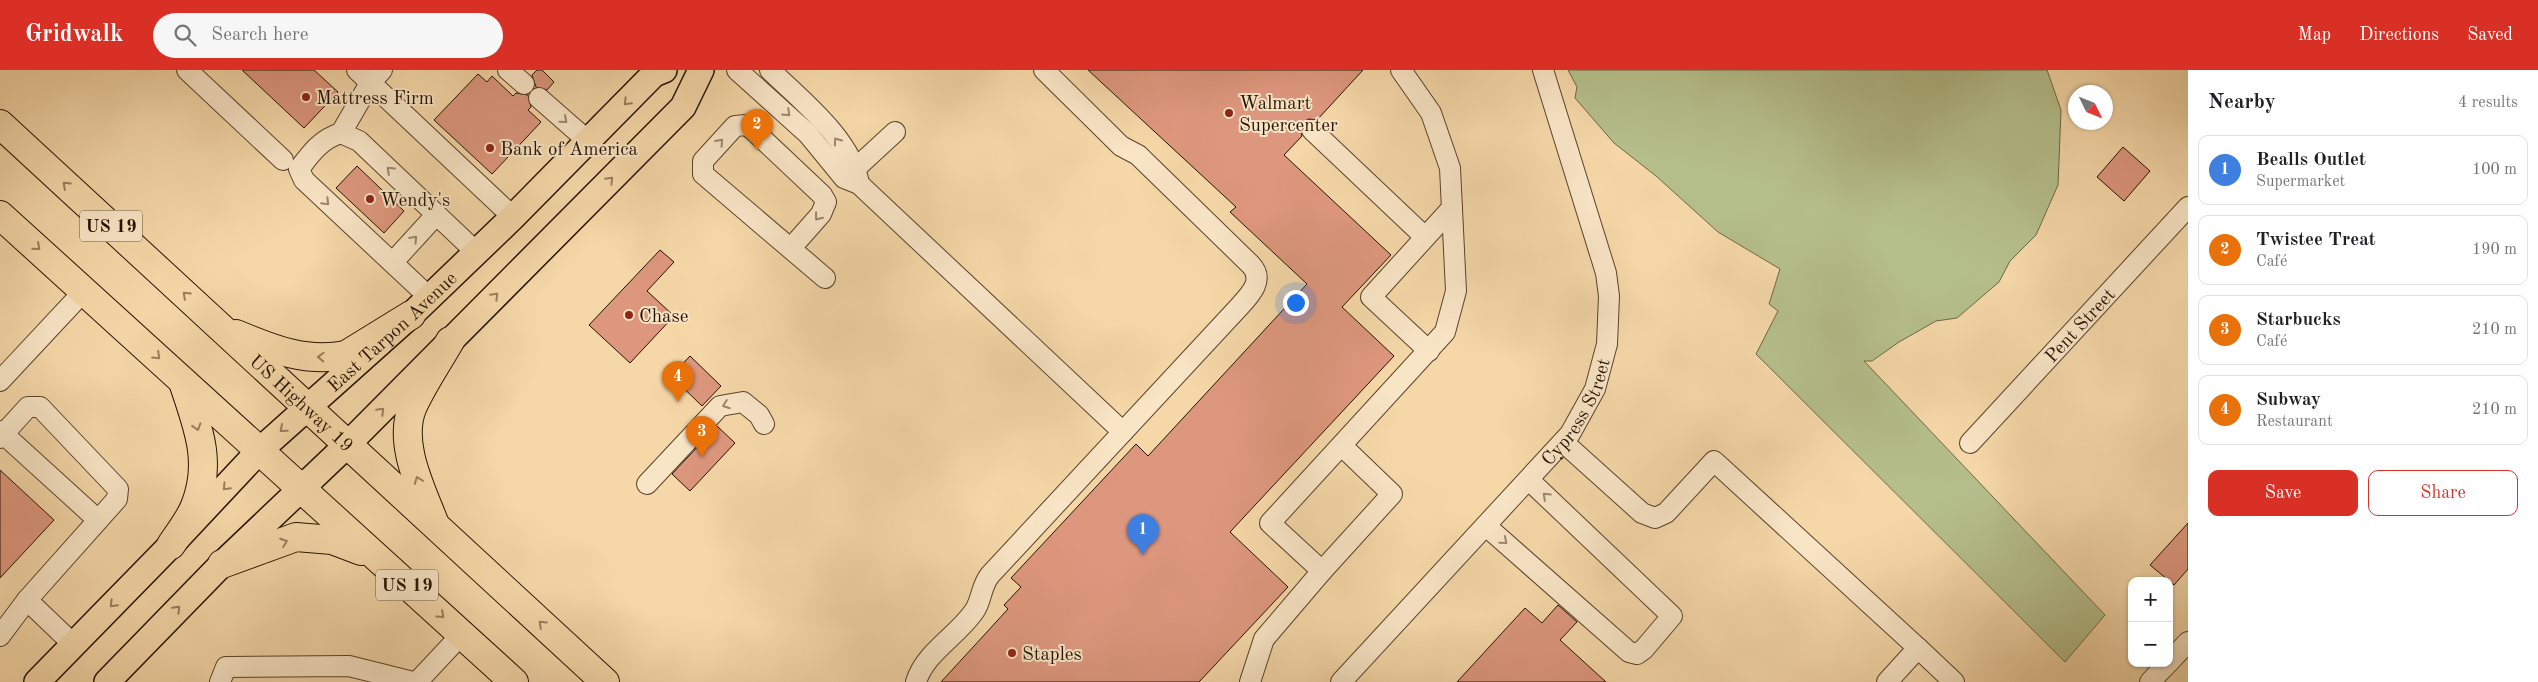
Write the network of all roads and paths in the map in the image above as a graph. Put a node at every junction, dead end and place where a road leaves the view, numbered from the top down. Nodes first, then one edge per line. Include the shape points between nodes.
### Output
1 (187, 70) edge
2 (508, 70) edge
3 (664, 70) edge
4 (701, 70) edge
5 (737, 70) edge
6 (770, 70) edge
7 (1044, 70) edge
8 (1401, 70) edge
9 (1542, 70) edge
10 (370, 74) edge
11 (524, 84) dead end
12 (539, 98) dead end
13 (0, 124) edge
14 (1312, 130) dead end
15 (895, 132) dead end
16 (341, 133) junction
17 (588, 141) junction
18 (283, 160) dead end
19 (857, 176) junction
20 (2188, 207) edge
21 (1452, 208) junction
22 (0, 215) edge
23 (436, 215) junction
24 (513, 217) junction
25 (1425, 237) junction
26 (791, 248) junction
27 (476, 252) junction
28 (393, 262) junction
29 (825, 278) dead end
30 (85, 290) junction
31 (420, 306) junction
32 (222, 328) junction
33 (450, 341) junction
34 (1429, 351) junction
35 (183, 380) junction
36 (0, 381) edge
37 (307, 409) junction
38 (764, 424) dead end
39 (1123, 432) junction
40 (1, 434) edge
41 (1563, 442) junction
42 (1970, 443) dead end
43 (346, 446) junction
44 (1342, 446) junction
45 (259, 451) junction
46 (1529, 480) junction
47 (647, 484) dead end
48 (300, 490) junction
49 (98, 520) junction
50 (436, 526) junction
51 (1486, 526) junction
52 (171, 546) junction
53 (376, 557) junction
54 (222, 564) junction
55 (1322, 571) junction
56 (27, 600) junction
57 (462, 634) junction
58 (0, 636) edge
59 (74, 645) junction
60 (2187, 645) edge
61 (1918, 648) junction
62 (2173, 658) edge
63 (2164, 667) edge
64 (37, 682) edge
65 (108, 682) edge
66 (220, 682) edge
67 (413, 682) edge
68 (417, 682) edge
69 (514, 682) edge
70 (605, 682) edge
71 (916, 682) edge
72 (1250, 682) edge
73 (1341, 682) edge
74 (1887, 682) edge
75 (1954, 682) edge
76 (2150, 682) edge

1 - 18 street
2 - 11 street
3 -> 17 main road, East Tarpon Avenue via 654,74
33 -> 4 main road via 683,107
5 -> 19 street via 808,134 844,178
19 -> 6 street via 822,119
7 - 39 street via 1121,146 1138,155 1256,271 1257,281 1252,292
8 - 21 street via 1432,113 1450,168
9 - 41 street, Cypress Street via 1606,273 1609,296 1607,344 1595,389
10 - 16 street
10 - 24 street
12 -> 17 street
32 -> 13 highway, US Highway 19 / US 19
14 - 25 street
15 - 19 street
23 -> 16 street via 358,141
16 -> 28 street via 329,137 314,149 299,169 304,180
17 - 24 main road, East Tarpon Avenue
19 - 39 street
20 - 42 street, Pent Street
21 - 25 street
21 - 34 street via 1456,291 1445,332
22 -> 30 highway, US 19
23 - 27 street
28 -> 23 street
24 - 27 main road, East Tarpon Avenue
25 - 34 street via 1370,297
26 -> 26 street via 703,174 703,161 736,126 746,125 752,129 826,202 821,214
26 - 29 street
27 - 31 main road, East Tarpon Avenue
28 - 31 street
30 -> 35 highway, US 19
30 - 36 street
31 -> 32 highway via 346,355 335,357 293,356
31 - 37 main road, East Tarpon Avenue
32 - 37 highway, US Highway 19 / US 19
43 -> 33 main road
50 -> 33 highway via 413,467 408,434 412,407
34 - 44 street
35 - 45 highway, US 19
35 -> 52 highway via 201,439 205,469 195,506
37 - 43 highway, US Highway 19 / US 19
37 -> 45 main road, East Tarpon Avenue
38 -> 47 street via 759,415 743,402 720,406
39 - 71 street via 990,575 975,610 922,667
40 - 49 street
40 - 49 street via 28,407 40,407 118,489 117,499
41 - 46 street, Cypress Street
41 - 61 street via 1642,513 1654,518 1666,513 1714,461
43 - 48 main road
43 - 50 highway, US Highway 19 / US 19
44 - 55 street via 1392,494
44 - 55 street via 1270,523
45 - 48 highway, US 19
45 -> 52 main road, East Tarpon Avenue
46 - 51 street, Cypress Street
51 -> 46 street via 1629,652 1637,654 1644,649 1672,616
48 - 53 highway, US 19
48 - 54 main road
49 - 56 street
70 -> 50 highway, US Highway 19 / US 19
51 - 73 street, Cypress Street
52 -> 59 main road, East Tarpon Avenue
54 -> 53 highway via 296,537 332,540
53 -> 57 highway, US 19
65 -> 54 main road
55 - 72 street via 1264,639
56 - 58 street
56 - 59 street
57 - 68 street
57 - 69 highway, US 19
59 - 64 main road, East Tarpon Avenue
60 - 62 street
61 - 74 street
61 - 75 street
63 - 76 street
66 - 67 street via 226,667 349,666

